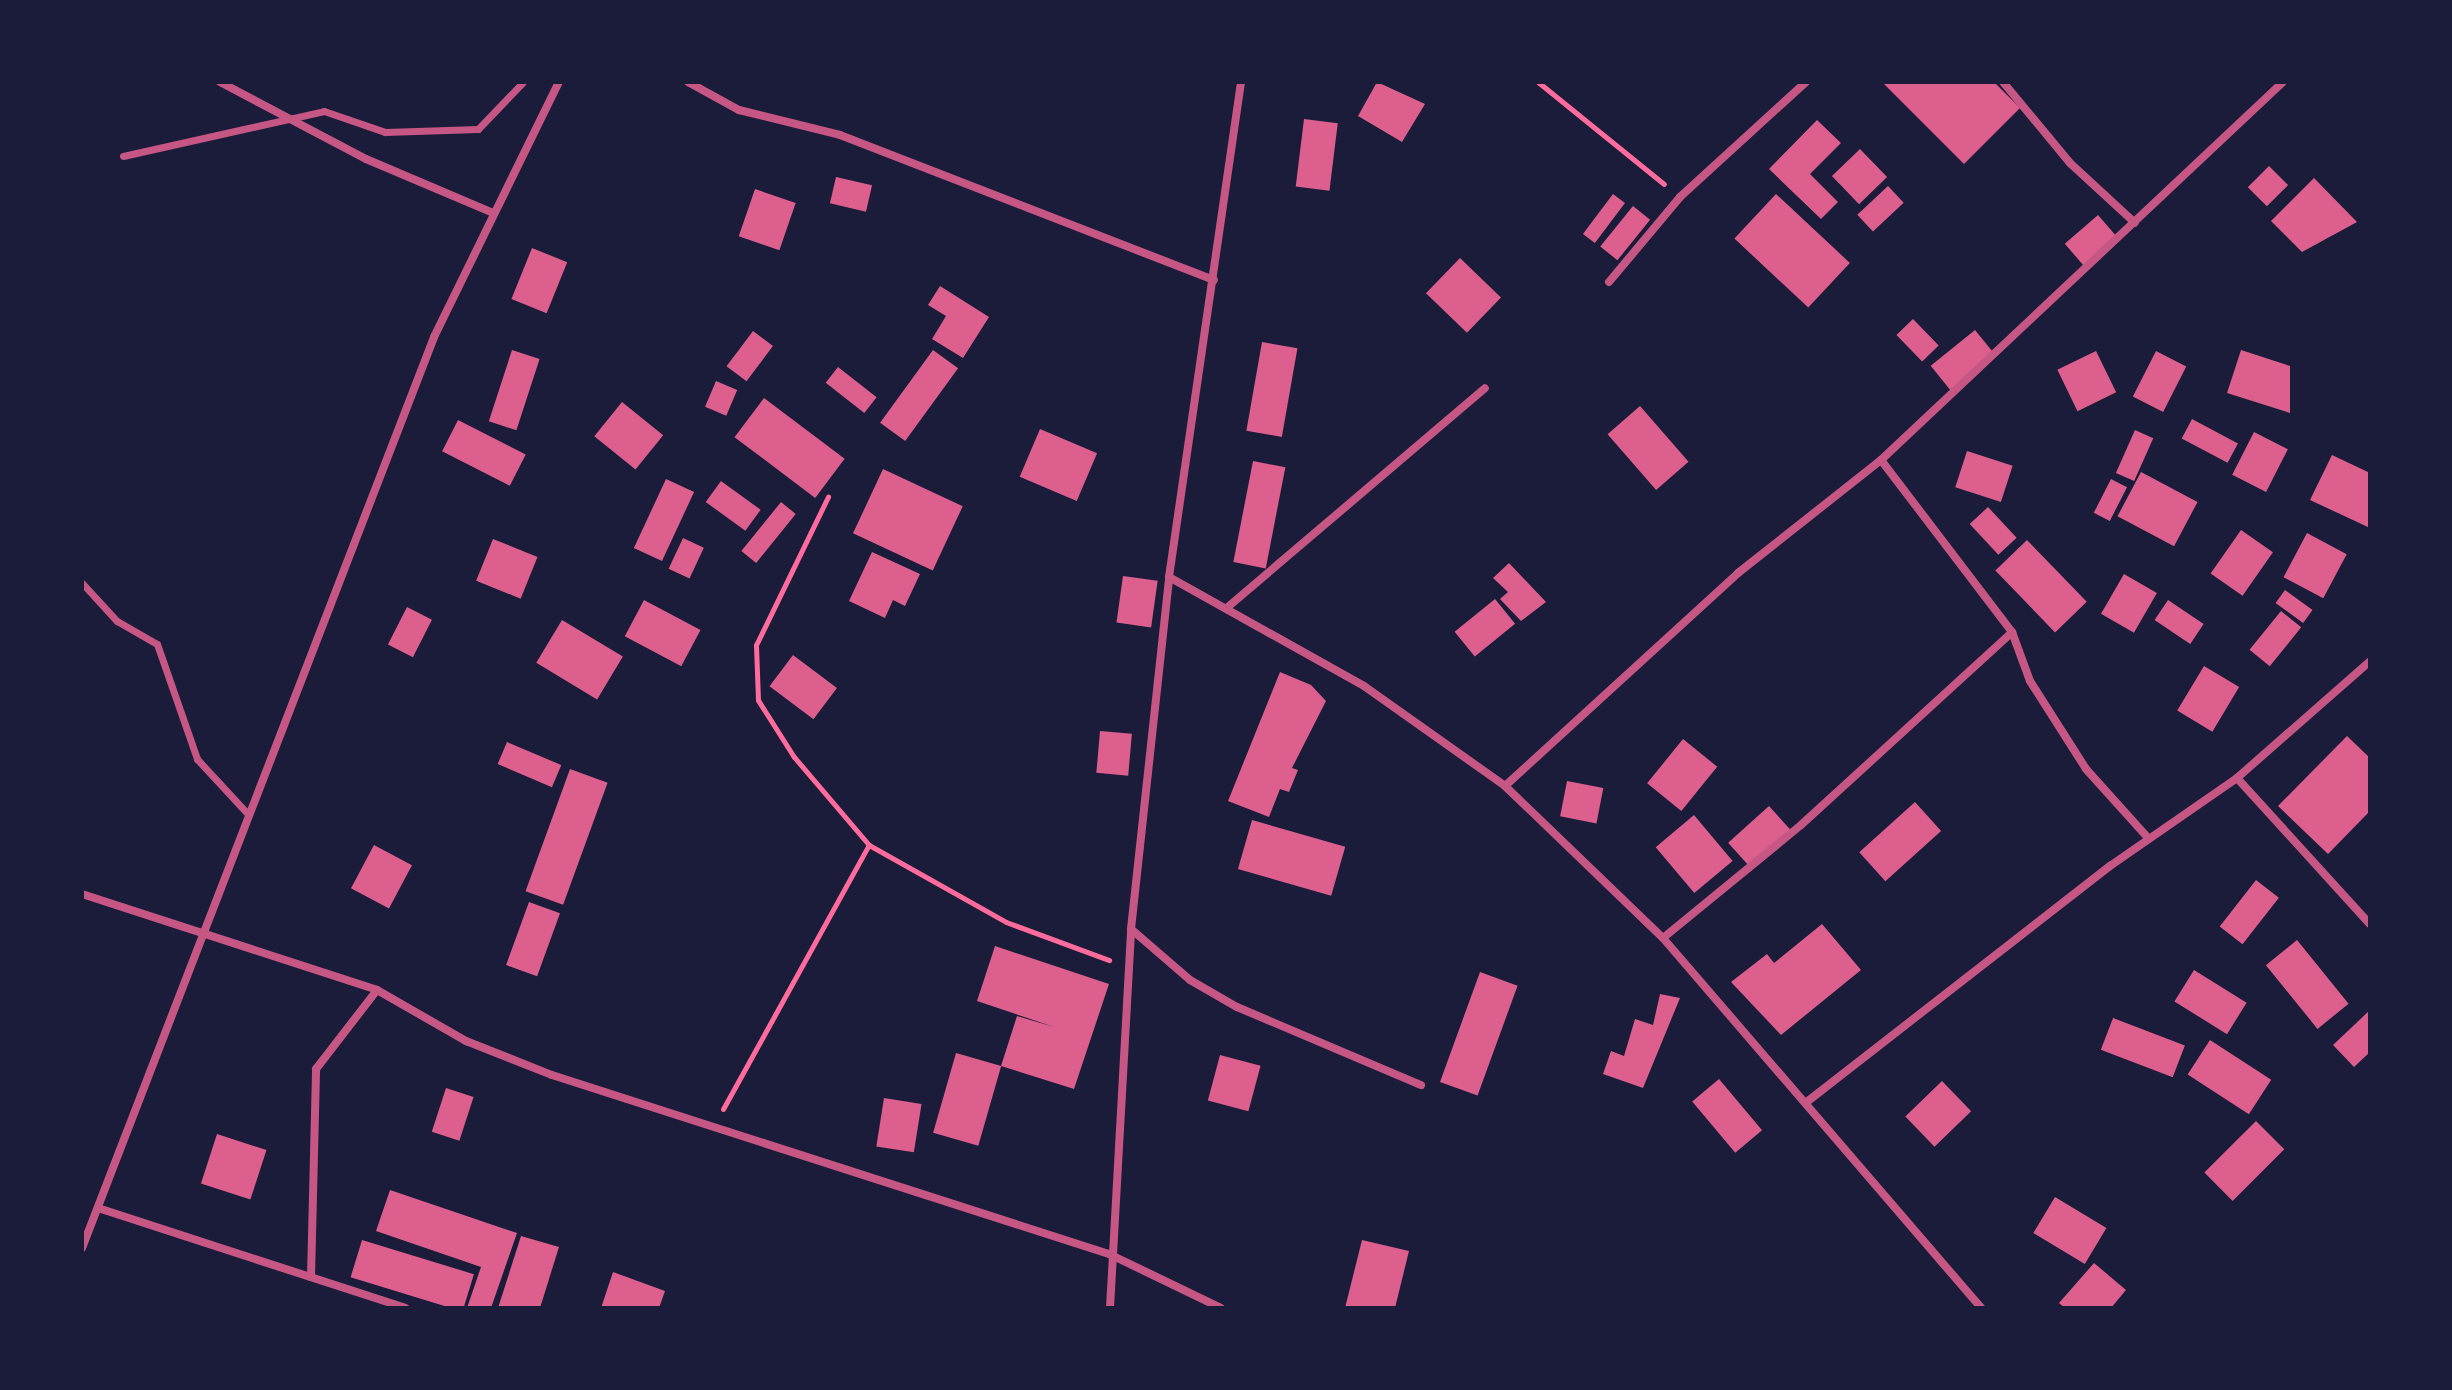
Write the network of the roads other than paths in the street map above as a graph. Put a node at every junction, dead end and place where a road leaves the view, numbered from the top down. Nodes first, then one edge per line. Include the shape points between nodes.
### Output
1 (220, 82) edge
2 (523, 82) edge
3 (559, 82) edge
4 (688, 82) edge
5 (1241, 82) edge
6 (1806, 82) edge
7 (2003, 82) edge
8 (2262, 82) edge
9 (2283, 82) edge
10 (2272, 90) junction
11 (290, 116) junction
12 (123, 156) dead end
13 (491, 212) junction
14 (2135, 223) junction
15 (1214, 280) junction
16 (1609, 282) dead end
17 (1485, 388) dead end
18 (1881, 460) junction
19 (1169, 577) junction
20 (82, 583) edge
21 (1229, 606) junction
22 (2012, 632) junction
23 (2370, 661) edge
24 (2237, 778) junction
25 (1505, 786) junction
26 (246, 812) junction
27 (2149, 839) junction
28 (82, 894) edge
29 (2370, 924) edge
30 (1131, 929) junction
31 (206, 938) junction
32 (1663, 938) junction
33 (377, 990) junction
34 (1421, 1085) dead end
35 (1808, 1101) junction
36 (98, 1208) junction
37 (82, 1248) edge
38 (1109, 1254) junction
39 (311, 1277) junction
40 (405, 1308) edge
41 (1110, 1308) edge
42 (1221, 1308) edge
43 (1981, 1308) edge

1 - 11 street
2 - 11 street via 478,129 385,132 324,111
3 - 13 street
4 - 15 street via 739,110 840,135
5 - 15 street
6 - 16 street via 1680,197
7 - 14 street via 2070,163
8 - 10 street
9 - 10 street
10 - 14 street
11 - 12 street
11 - 13 street via 366,159
13 - 26 street via 434,337
14 - 18 street
15 - 19 street
17 - 21 street
18 - 22 street
18 - 25 street via 1738,573
19 - 21 street
19 - 30 street
20 - 26 street via 117,621 157,644 197,759
21 - 25 street via 1364,686
22 - 27 street via 2030,681 2086,769
22 - 32 street via 1801,825
23 - 24 street
24 - 27 street
24 - 29 street
25 - 32 street
26 - 31 street
27 - 35 street
28 - 31 street
30 - 34 street via 1190,980 1237,1007
30 - 38 street
31 - 33 street
31 - 36 street
32 - 35 street
33 - 38 street via 466,1041 713,1128
33 - 39 street via 316,1069
35 - 43 street
36 - 37 street
36 - 39 street
38 - 41 street
38 - 42 street
39 - 40 street

